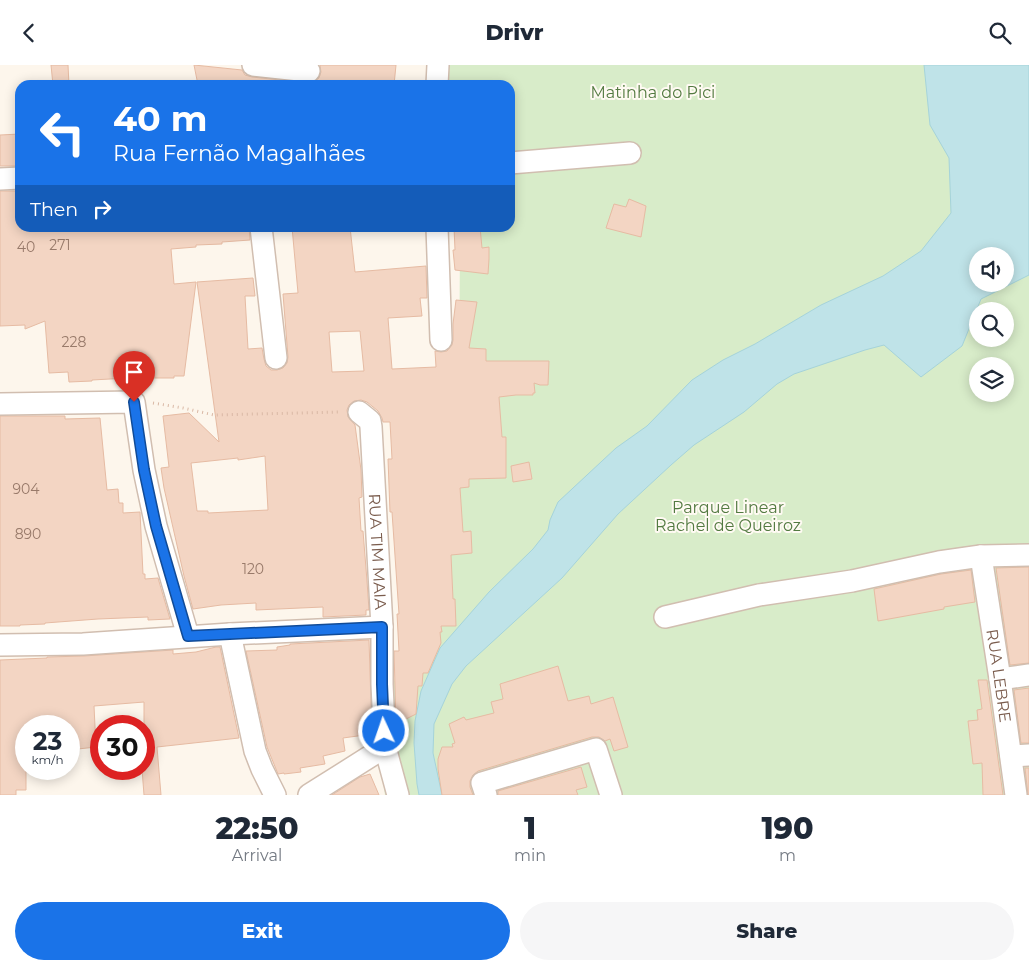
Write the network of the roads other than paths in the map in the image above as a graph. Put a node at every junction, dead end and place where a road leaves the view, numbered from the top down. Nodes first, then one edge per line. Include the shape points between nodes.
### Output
1 (253, 65) edge
2 (438, 65) edge
3 (308, 74) edge
4 (437, 80) edge
5 (630, 153) dead end
6 (515, 163) edge
7 (15, 178) edge
8 (0, 179) edge
9 (262, 232) edge
10 (437, 232) edge
11 (441, 340) dead end
12 (276, 358) dead end
13 (0, 404) edge
14 (365, 419) road end
15 (1029, 555) edge
16 (980, 556) junction
17 (666, 617) dead end
18 (382, 627) junction
19 (230, 634) junction
20 (188, 636) junction
21 (0, 645) edge
22 (1029, 675) edge
23 (1000, 679) junction
24 (384, 747) junction
25 (1020, 756) edge
26 (484, 789) edge
27 (275, 795) edge
28 (309, 795) edge
29 (398, 795) edge
30 (611, 795) edge
31 (1016, 795) edge

1 - 3 street
2 - 4 street
5 - 6 street
7 - 8 street
9 - 12 street
10 - 11 street
13 - 20 street via 134,402 156,526
14 - 18 street, RUA TIM MAIA
15 - 16 street
16 - 17 street via 759,595
16 - 23 street, RUA LEBRE
18 - 19 street
18 - 24 street, RUA TIM MAIA
19 - 20 street
19 - 27 street via 256,751
20 - 21 street via 83,644
22 - 23 street
23 - 25 street, RUA LEBRE
24 - 28 street
24 - 29 street, RUA TIM MAIA
25 - 31 street, RUA LEBRE
26 - 30 street via 596,749

